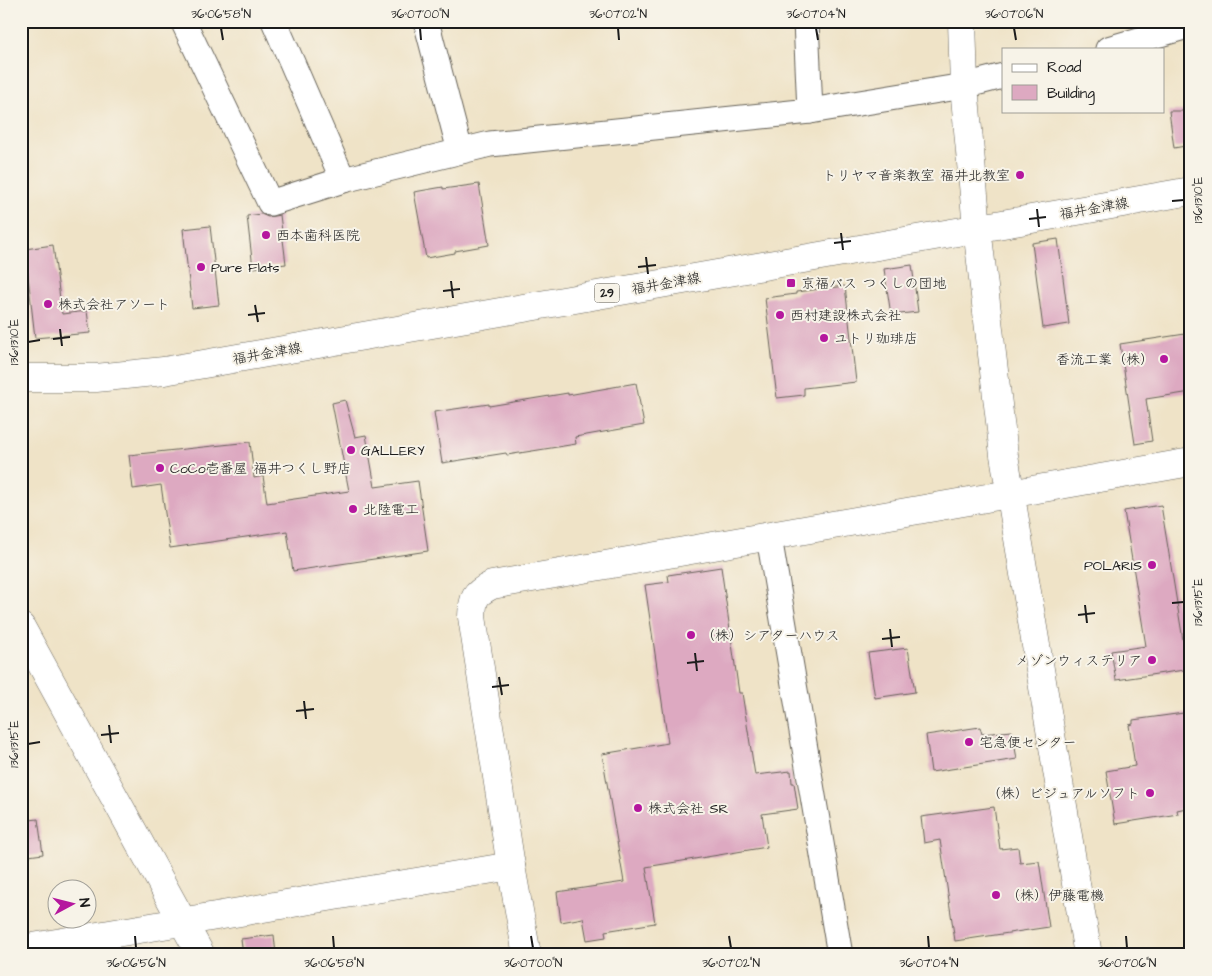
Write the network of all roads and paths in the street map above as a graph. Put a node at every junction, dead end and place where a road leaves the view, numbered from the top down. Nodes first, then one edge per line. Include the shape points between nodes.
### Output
1 (183, 21) edge
2 (274, 21) edge
3 (426, 21) edge
4 (806, 21) edge
5 (962, 21) edge
6 (1191, 25) edge
7 (1111, 48) edge
8 (1002, 76) edge
9 (964, 86) junction
10 (810, 111) junction
11 (460, 151) junction
12 (343, 180) junction
13 (1191, 191) edge
14 (978, 228) junction
15 (21, 378) edge
16 (1191, 462) edge
17 (1011, 494) junction
18 (769, 537) junction
19 (21, 627) edge
20 (511, 866) junction
21 (182, 921) junction
22 (21, 948) edge
23 (201, 955) edge
24 (527, 955) edge
25 (840, 955) edge
26 (1088, 955) edge

1 - 12 street via 270,203
2 - 12 street
3 - 11 street
4 - 10 street
5 - 9 street
6 - 7 street
8 - 9 street
9 - 10 street
9 - 14 street
10 - 11 street via 490,144
11 - 12 street
13 - 14 street, 福井金津線 / 29
14 - 15 street, 福井金津線 / 29 via 164,371 96,378
14 - 17 street
16 - 17 street
17 - 18 street
17 - 26 street
18 - 20 street via 492,585 479,591 473,601 472,617
18 - 25 street
19 - 21 street
20 - 21 street
20 - 24 street
21 - 22 street
21 - 23 street

